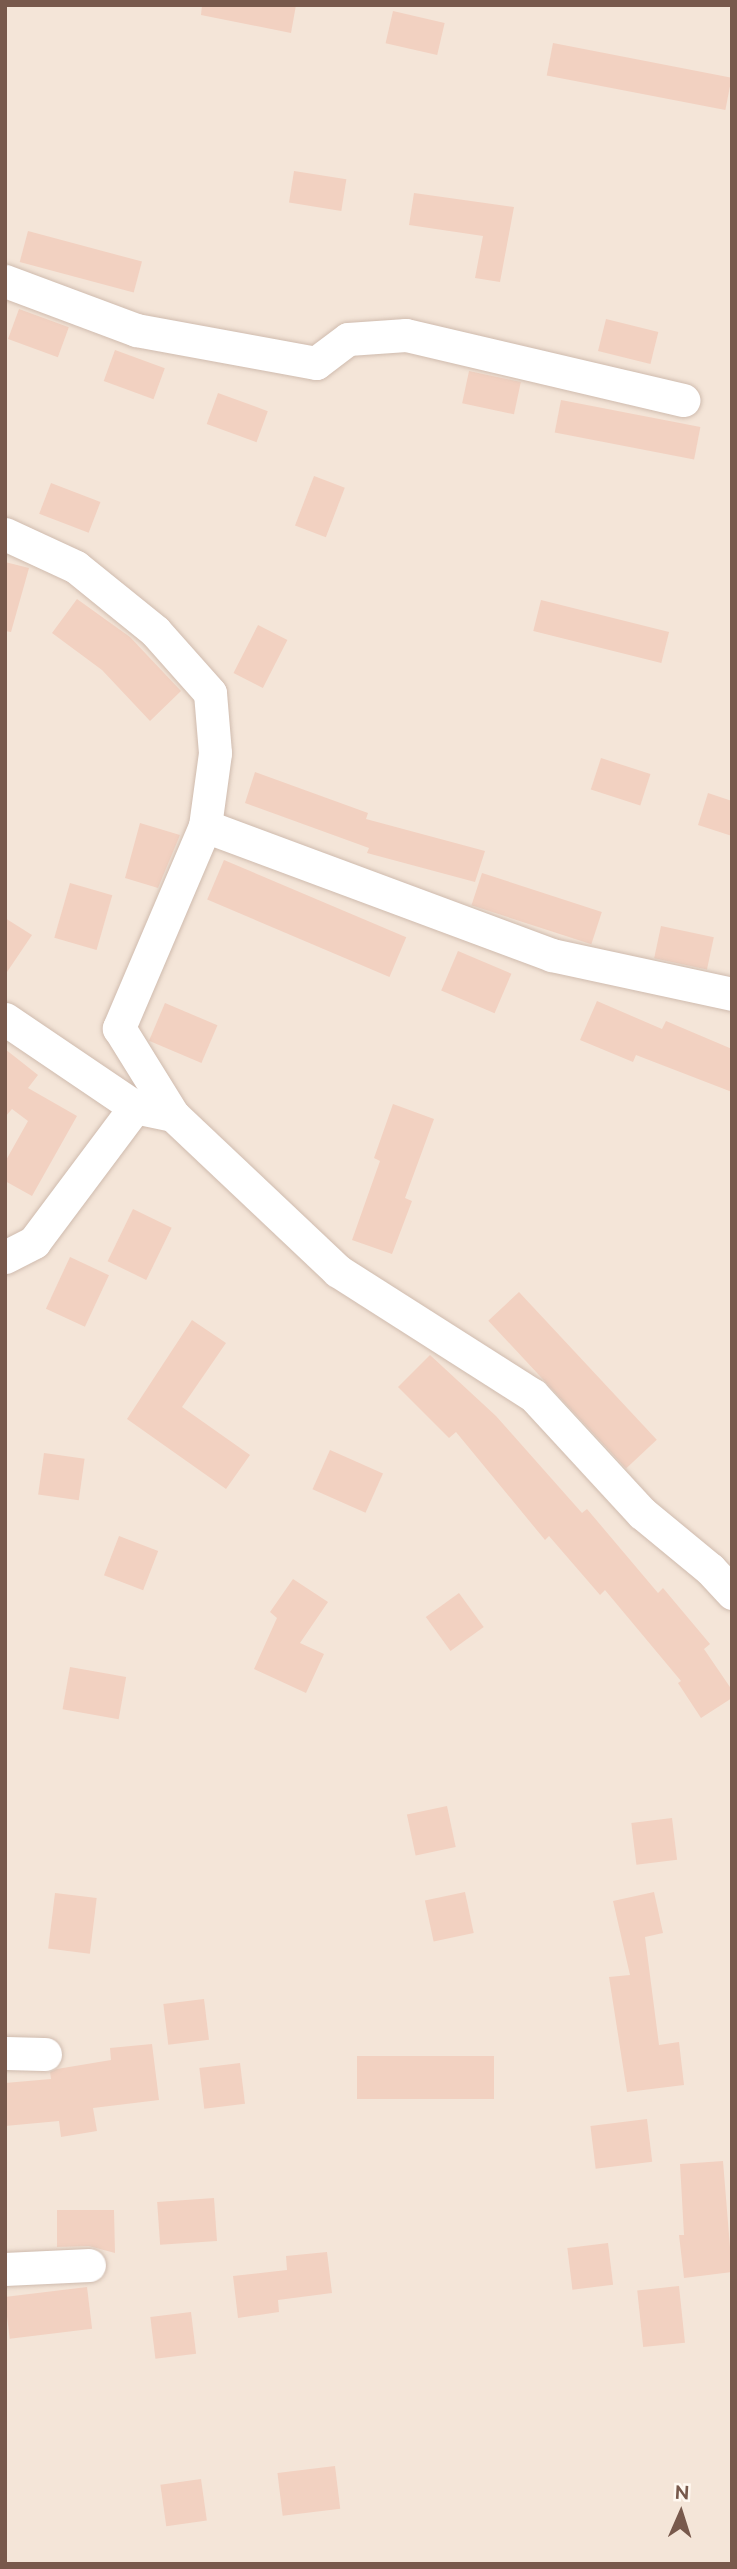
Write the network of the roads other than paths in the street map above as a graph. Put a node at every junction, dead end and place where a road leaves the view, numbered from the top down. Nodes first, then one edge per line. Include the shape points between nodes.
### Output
1 (5, 281) edge
2 (683, 400) dead end
3 (5, 534) edge
4 (205, 826) junction
5 (732, 994) edge
6 (5, 1018) edge
7 (135, 1107) junction
8 (173, 1115) junction
9 (5, 1257) edge
10 (732, 1593) edge
11 (5, 2053) edge
12 (45, 2054) dead end
13 (89, 2265) dead end
14 (5, 2269) edge

1 - 2 street via 136,330 316,363 348,339 406,335
3 - 4 street via 76,567 155,631 210,693 215,753
4 - 5 street via 552,955
4 - 8 street via 119,1028
6 - 7 street
7 - 8 street
7 - 9 street via 34,1242
8 - 10 street via 338,1271 533,1395 642,1513
11 - 12 street
13 - 14 street

